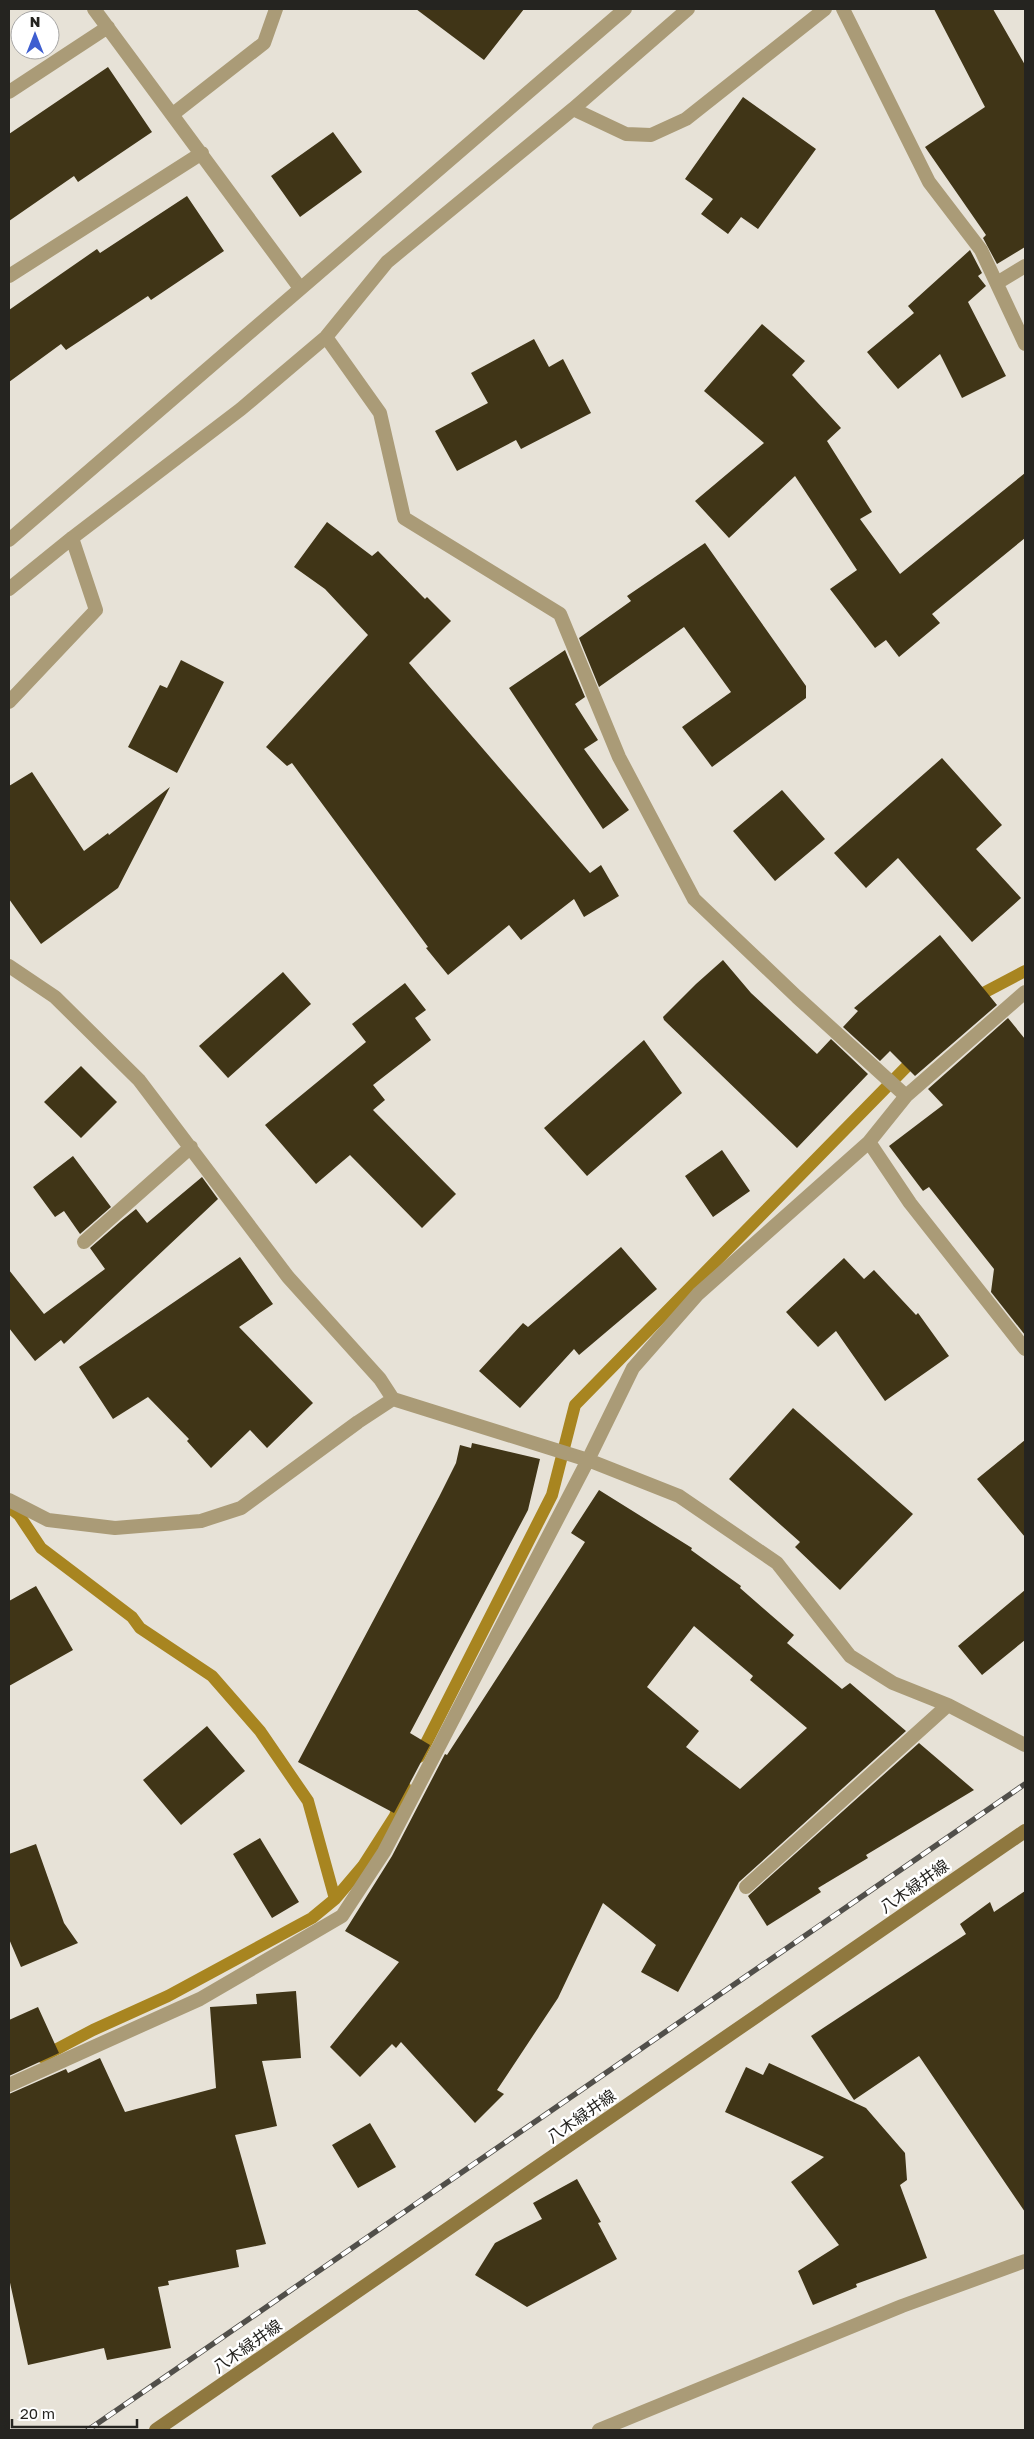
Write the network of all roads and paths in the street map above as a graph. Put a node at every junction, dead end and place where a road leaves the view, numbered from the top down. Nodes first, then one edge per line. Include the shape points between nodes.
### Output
1 (94, 9) edge
2 (276, 9) edge
3 (625, 9) edge
4 (688, 9) edge
5 (825, 9) edge
6 (843, 9) edge
7 (108, 27) junction
8 (9, 92) edge
9 (573, 109) junction
10 (173, 114) junction
11 (202, 153) junction
12 (1025, 266) edge
13 (9, 276) edge
14 (997, 284) junction
15 (300, 288) junction
16 (326, 337) junction
17 (1025, 344) edge
18 (72, 538) junction
19 (9, 540) edge
20 (9, 589) edge
21 (9, 702) edge
22 (9, 966) edge
23 (1025, 992) edge
24 (906, 1096) junction
25 (869, 1142) junction
26 (191, 1147) junction
27 (84, 1242) dead end
28 (1025, 1349) edge
29 (393, 1399) junction
30 (588, 1460) junction
31 (9, 1500) edge
32 (948, 1705) junction
33 (1025, 1745) edge
34 (1025, 1831) edge
35 (746, 1887) dead end
36 (9, 2085) edge
37 (1025, 2261) edge
38 (156, 2430) edge
39 (599, 2430) edge

1 - 7 street
2 - 10 street via 264,42
3 - 15 street
4 - 9 street
5 - 9 street via 686,119 651,135 626,134
6 - 14 street via 929,182 981,250
7 - 8 street
7 - 10 street
9 - 16 street via 387,262
10 - 11 street
11 - 13 street
11 - 15 street
12 - 14 street
14 - 17 street
15 - 19 street
16 - 18 street via 242,409
16 - 24 street via 380,413 404,518 560,614 619,757 694,899
18 - 20 street
18 - 21 street via 96,610
22 - 26 street via 55,997 138,1080
23 - 24 street
24 - 25 street
25 - 28 street via 910,1203
25 - 30 street via 698,1294 633,1368
26 - 27 street
26 - 29 street via 288,1277 380,1379
29 - 30 street
29 - 31 street via 242,1508 202,1521 114,1528 48,1520
30 - 32 street via 679,1496 777,1563 850,1656 893,1683
30 - 36 street via 384,1852 342,1916 200,1999
32 - 33 street
32 - 35 street
34 - 38 main road, 八木緑井線
37 - 39 street via 902,2306

